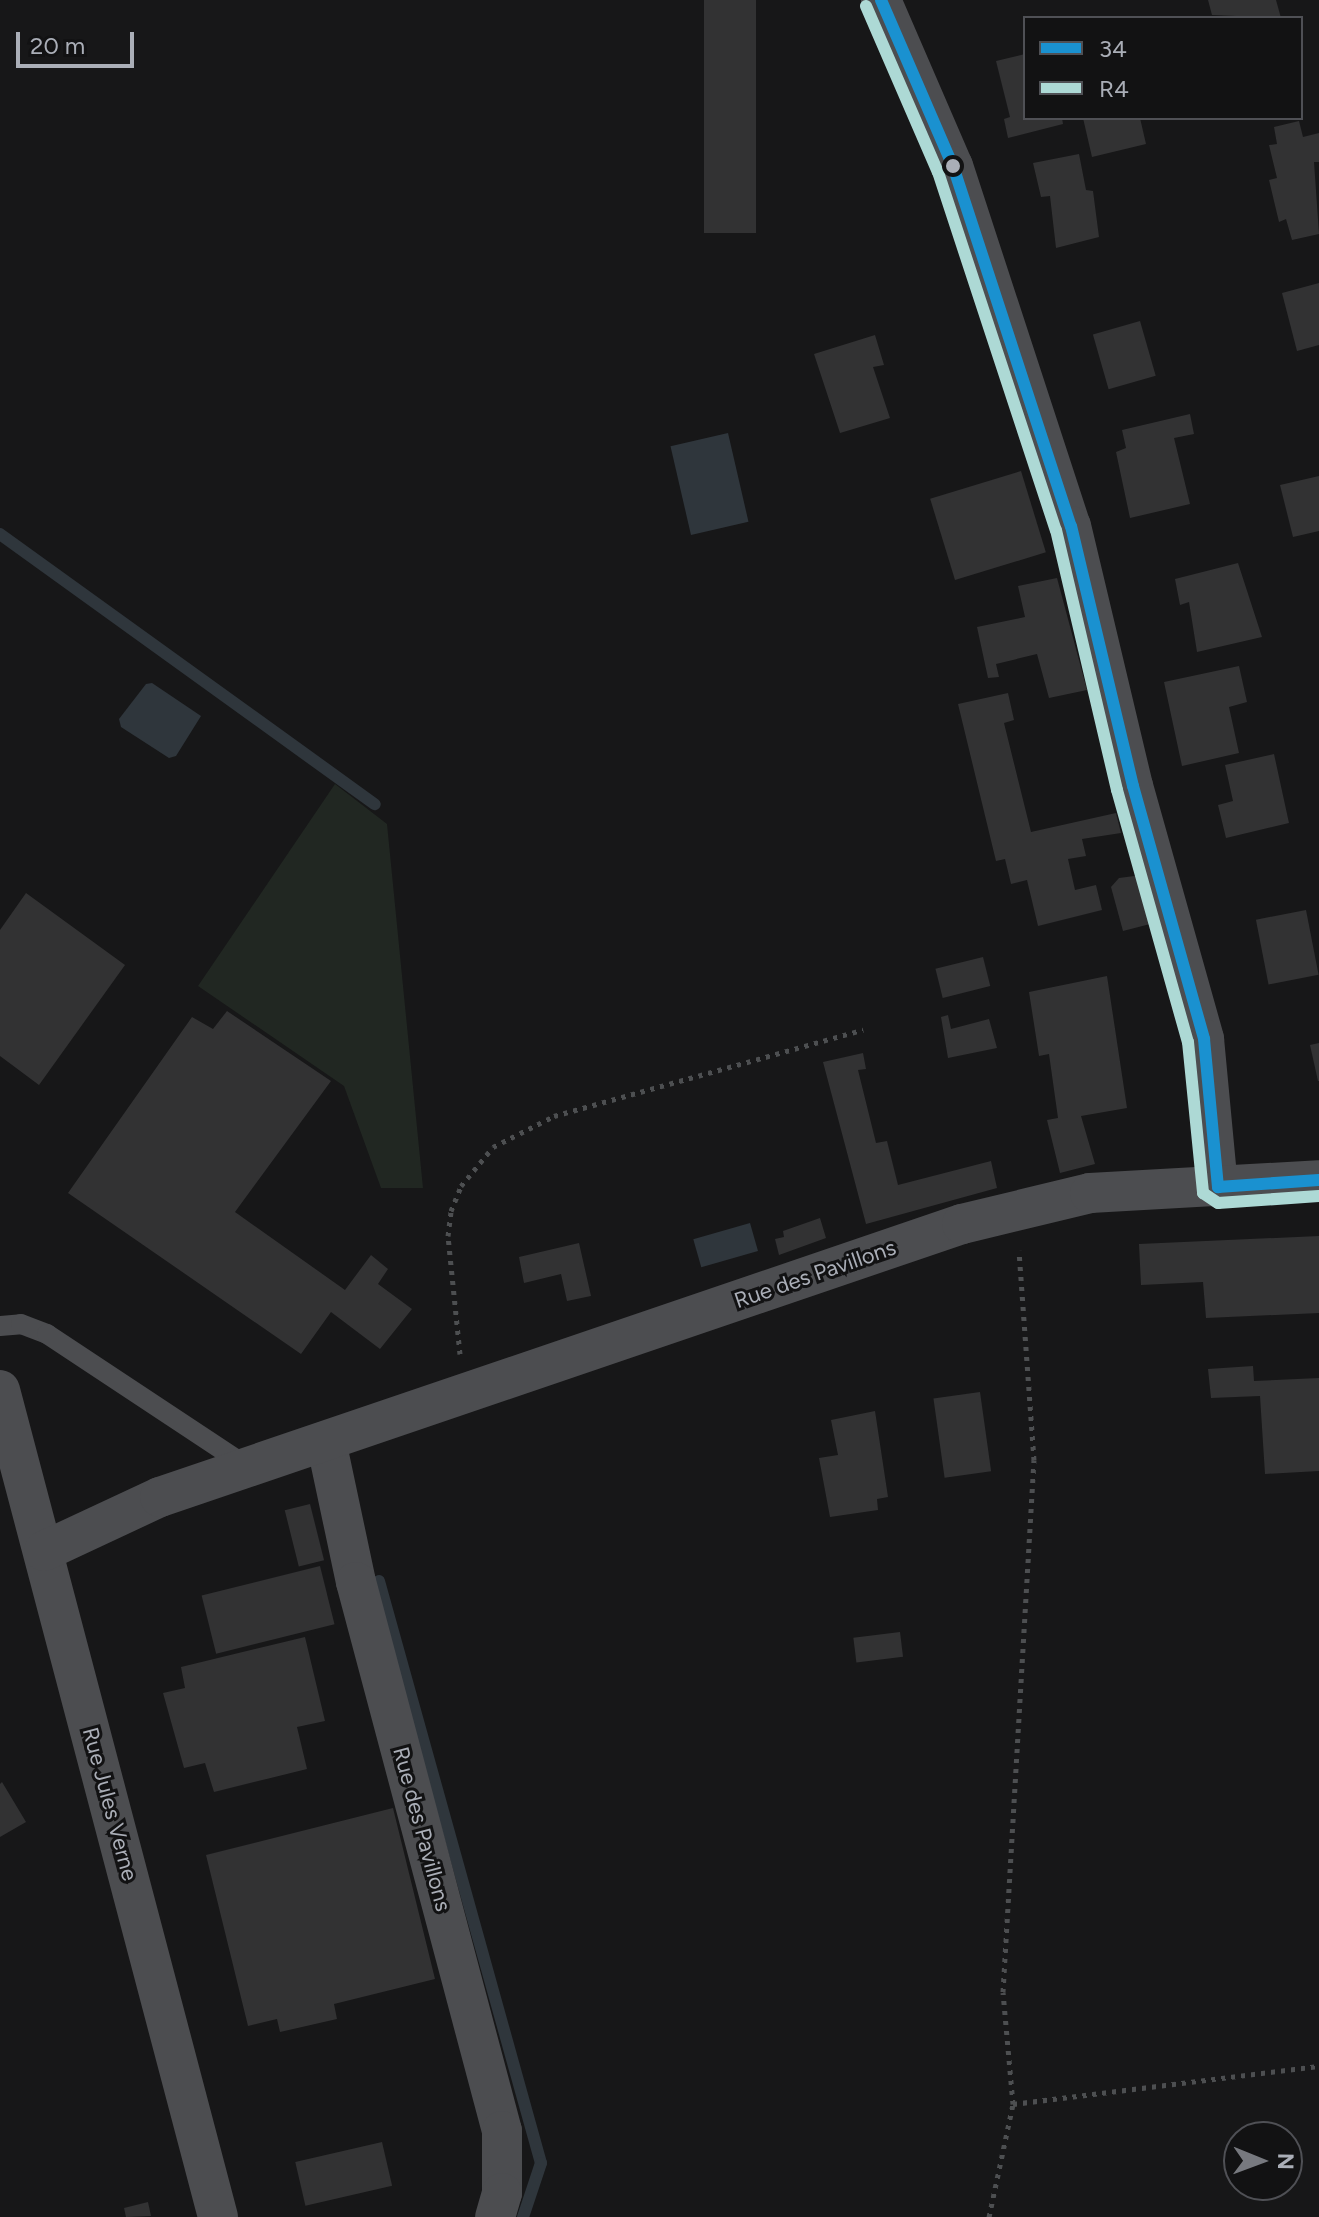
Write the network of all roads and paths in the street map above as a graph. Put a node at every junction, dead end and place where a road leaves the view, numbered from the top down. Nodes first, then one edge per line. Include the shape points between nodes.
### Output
1 (881, 0) edge
2 (863, 1030) dead end
3 (1319, 1180) edge
4 (1218, 1187) junction
5 (1012, 1212) junction
6 (0, 1326) edge
7 (0, 1390) edge
8 (464, 1394) junction
9 (326, 1441) junction
10 (248, 1467) junction
11 (44, 1551) junction
12 (1319, 2066) edge
13 (1013, 2104) junction
14 (218, 2217) edge
15 (495, 2217) edge
16 (989, 2217) edge

1 - 4 street via 953,166 1071,526 1133,786 1204,1039
2 - 8 path via 554,1116 493,1147 461,1186 448,1236
3 - 4 street, Rue des Pavillons
4 - 5 street, Rue des Pavillons via 1090,1193
5 - 8 street, Rue des Pavillons via 962,1224
5 - 13 path via 1021,1261 1034,1460 1003,1992
6 - 10 lane via 21,1324 47,1334
7 - 11 street, Rue Jules Verne
8 - 9 street, Rue des Pavillons
9 - 10 street, Rue des Pavillons
9 - 15 street, Rue des Pavillons via 356,1582 502,2131 502,2193
10 - 11 street, Rue des Pavillons via 160,1497
11 - 14 street, Rue Jules Verne
12 - 13 path
13 - 16 path

